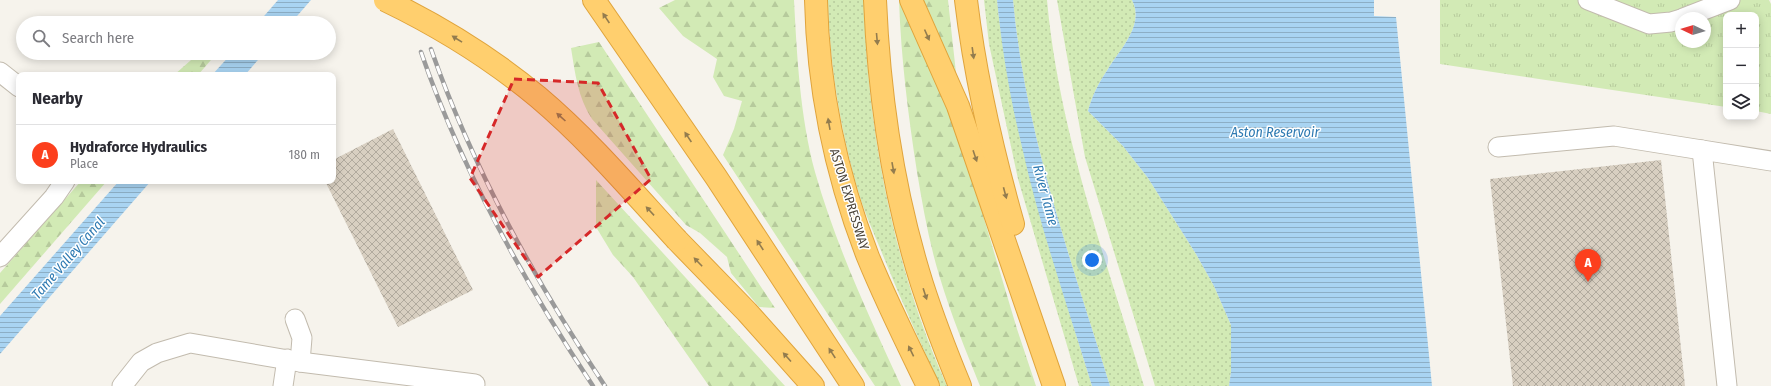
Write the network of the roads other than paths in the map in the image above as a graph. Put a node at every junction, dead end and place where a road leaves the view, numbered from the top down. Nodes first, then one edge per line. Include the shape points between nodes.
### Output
1 (385, 0) edge
2 (594, 0) edge
3 (816, 0) edge
4 (875, 0) edge
5 (910, 0) edge
6 (966, 0) edge
7 (1588, 0) edge
8 (1730, 0) edge
9 (1698, 12) edge
10 (1675, 21) edge
11 (0, 72) edge
12 (16, 84) edge
13 (1498, 147) dead end
14 (1702, 150) junction
15 (1771, 161) edge
16 (63, 184) edge
17 (0, 257) edge
18 (294, 320) dead end
19 (294, 360) junction
20 (398, 380) edge
21 (476, 384) dead end
22 (122, 386) edge
23 (283, 386) edge
24 (813, 386) edge
25 (853, 386) edge
26 (928, 386) edge
27 (960, 386) edge
28 (1054, 386) edge
29 (1058, 386) edge
30 (1727, 386) edge

24 -> 1 highway, bridge via 593,149 538,97 470,47 411,12
25 -> 2 highway via 716,177
26 -> 3 highway, ASTON EXPRESSWAY via 868,257 841,176 829,127 820,69
4 -> 27 highway via 882,95 899,200 926,296
5 -> 28 highway via 958,106
6 -> 29 highway via 974,60 996,161
7 - 10 lane via 1649,24
8 - 9 lane
11 - 12 lane
13 - 14 lane via 1614,136
14 - 15 lane
14 - 30 lane
16 - 17 lane
18 - 19 lane via 302,338
19 - 20 lane
19 - 22 lane via 190,343 157,353 141,362
19 - 23 lane
20 - 21 lane

